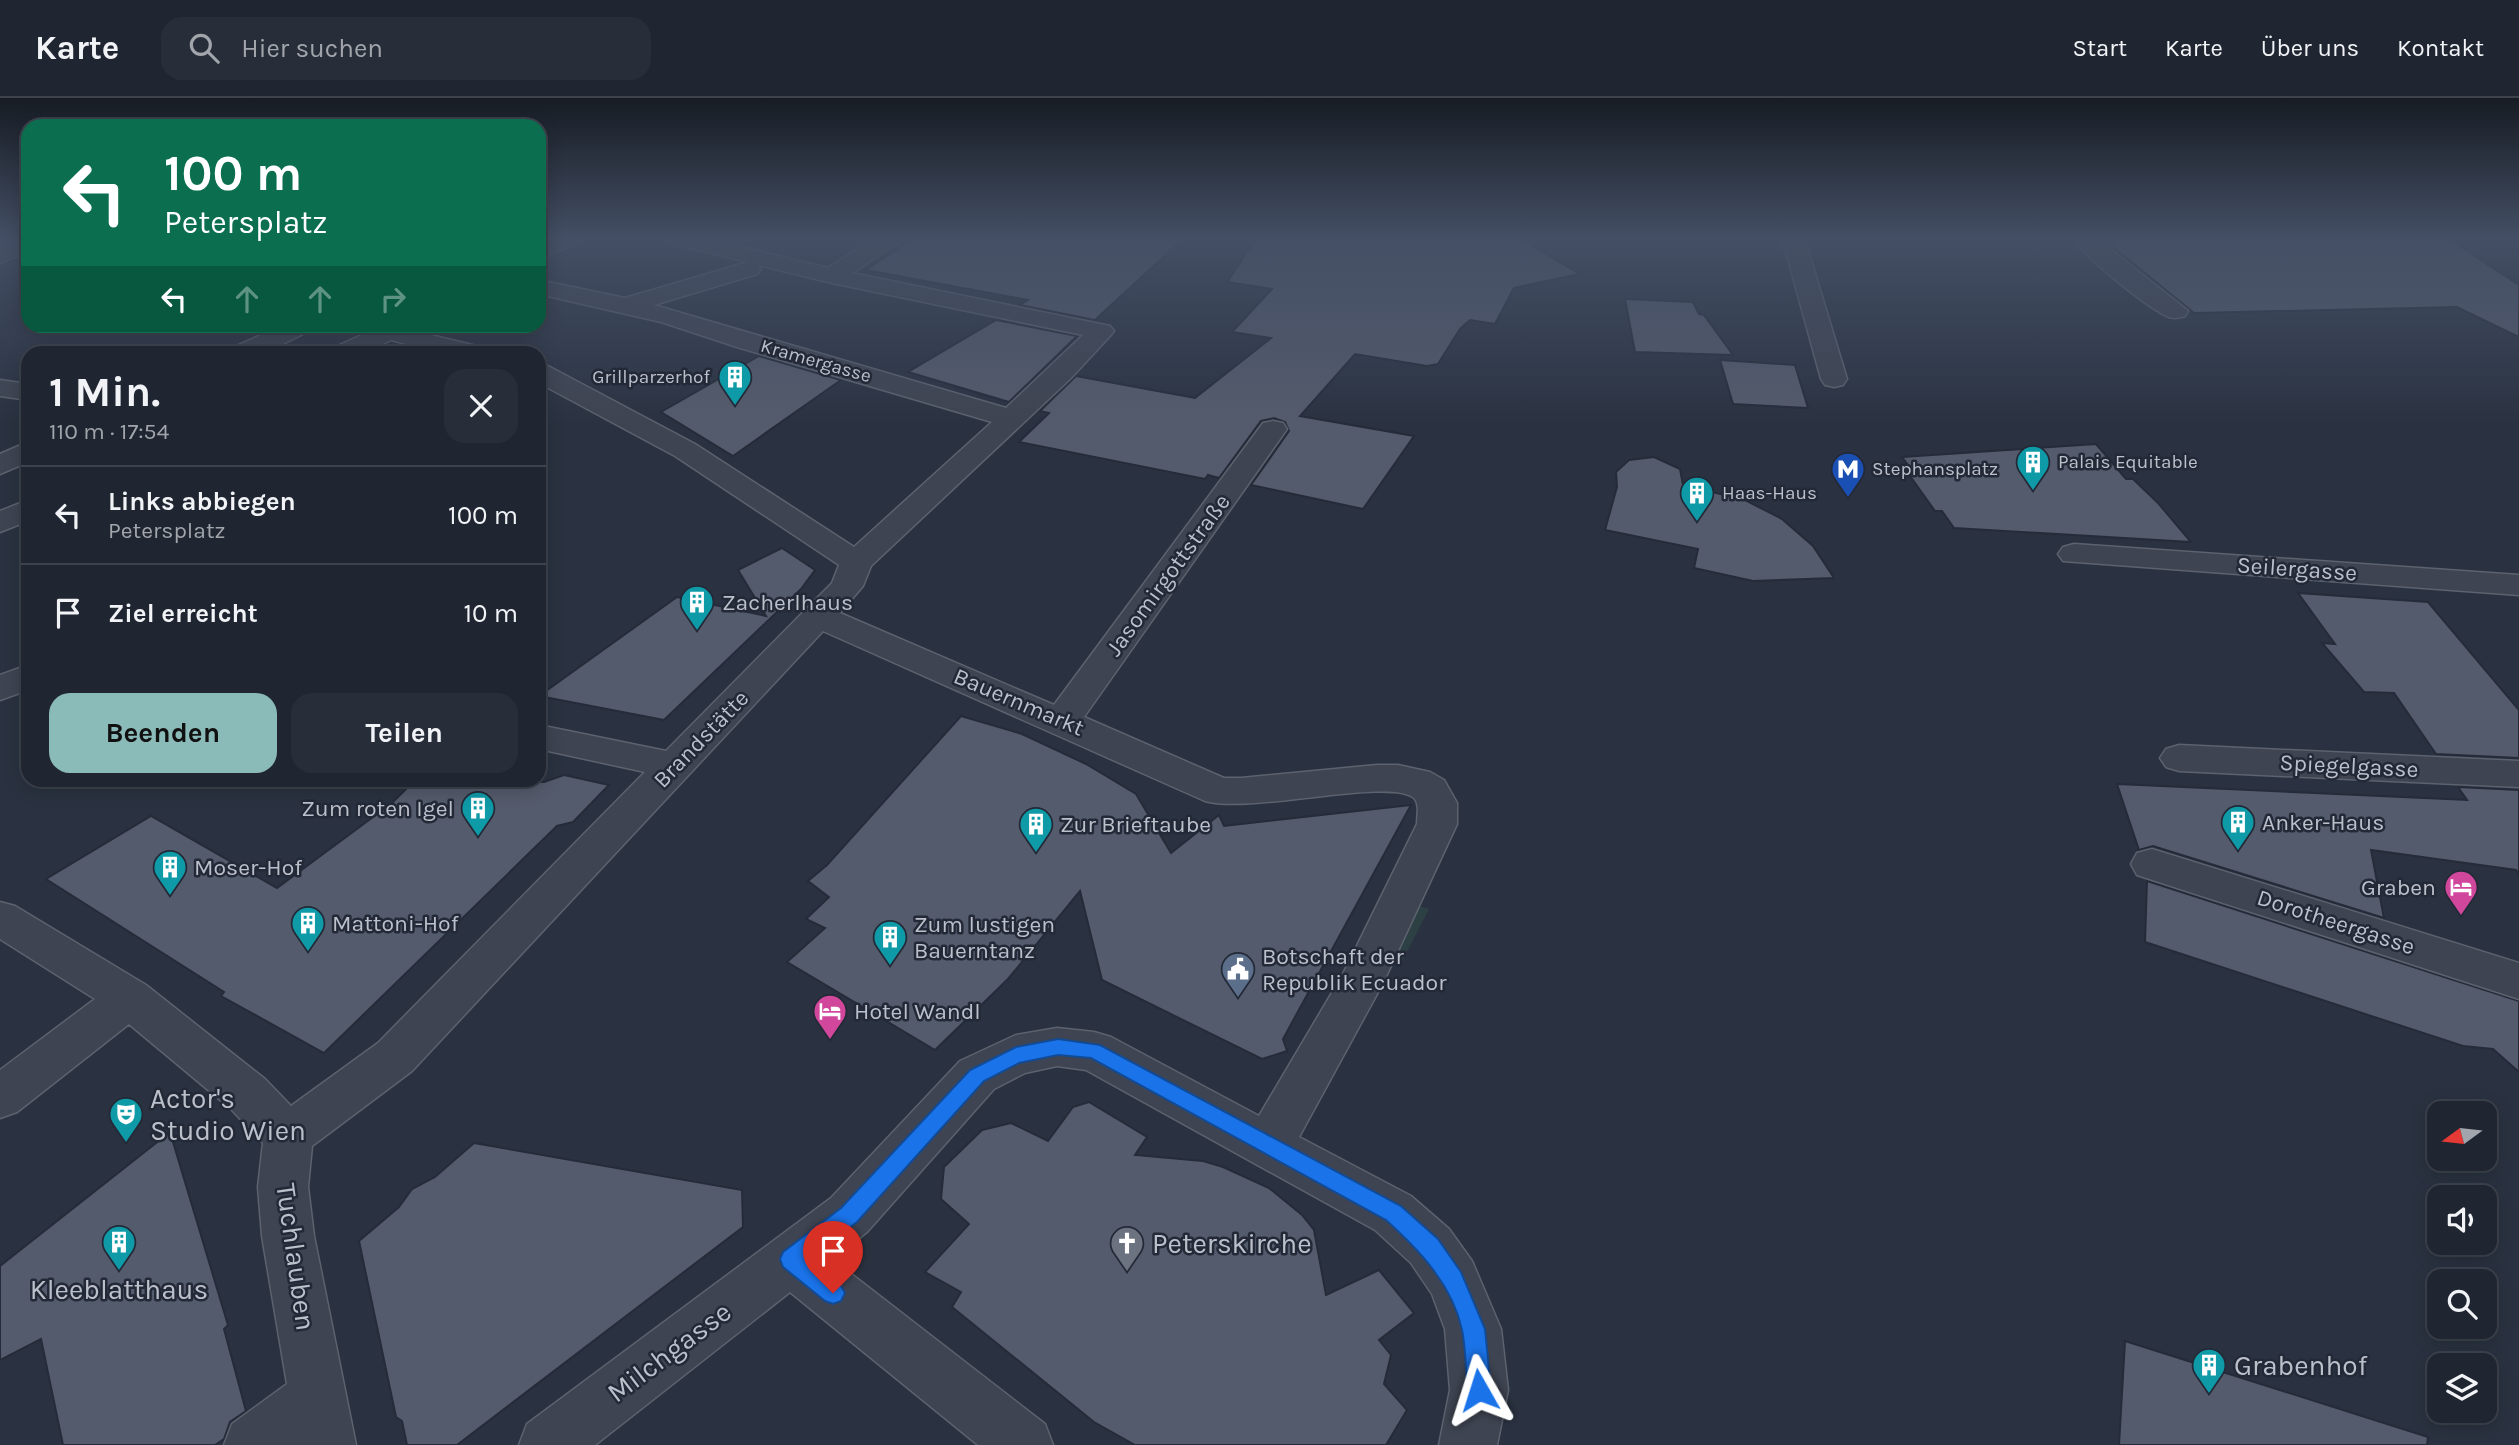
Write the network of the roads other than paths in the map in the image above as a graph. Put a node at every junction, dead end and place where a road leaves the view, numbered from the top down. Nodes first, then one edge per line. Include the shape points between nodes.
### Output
1 (605, 300) edge
2 (641, 300) edge
3 (951, 300) edge
4 (1811, 300) edge
5 (2160, 300) edge
6 (626, 304) junction
7 (2176, 311) dead end
8 (285, 333) edge
9 (386, 333) edge
10 (407, 333) edge
11 (258, 346) edge
12 (359, 346) edge
13 (450, 346) edge
14 (1834, 379) dead end
15 (546, 380) edge
16 (0, 388) edge
17 (21, 391) edge
18 (1010, 418) junction
19 (1273, 429) dead end
20 (21, 454) edge
21 (0, 465) edge
22 (21, 512) edge
23 (0, 523) edge
24 (2074, 554) dead end
25 (856, 562) junction
26 (2519, 585) edge
27 (818, 616) junction
28 (21, 679) edge
29 (0, 689) edge
30 (1062, 721) junction
31 (546, 738) edge
32 (2179, 758) dead end
33 (676, 765) junction
34 (2519, 774) edge
35 (2152, 864) dead end
36 (0, 918) edge
37 (2519, 981) edge
38 (130, 998) junction
39 (0, 1097) edge
40 (288, 1136) junction
41 (1268, 1146) junction
42 (791, 1259) junction
43 (322, 1421) edge
44 (253, 1445) edge
45 (548, 1445) edge
46 (1024, 1445) edge
47 (1468, 1445) edge

1 - 6 street, Kramergasse
2 - 6 street
3 - 18 street, Brandstätte via 1101,331
4 - 14 street
5 - 7 street
6 - 18 street, Kramergasse
8 - 11 street
9 - 12 street
10 - 13 street
15 - 25 street via 685,450
16 - 17 street
18 - 25 street, Brandstätte
19 - 30 street, Jasomirgottstraße
20 - 21 street
22 - 23 street
24 - 26 street, Seilergasse
25 - 27 street, Brandstätte via 847,586
27 - 30 street, Bauernmarkt
27 - 33 street, Brandstätte
28 - 29 street
30 - 41 street, Bauernmarkt via 1219,791 1391,776 1424,786 1433,794 1440,810 1437,824 1361,983
31 - 33 street
32 - 34 street, Spiegelgasse
33 - 40 street, Brandstätte via 395,1057
35 - 37 street, Dorotheergasse
36 - 38 street
38 - 39 street
38 - 40 street via 248,1094
40 - 43 street, Tuchlauben via 283,1187 287,1224
41 - 42 street, Milchgasse via 1094,1051 1058,1047 1016,1055 977,1075 849,1215
41 - 47 street, Milchgasse via 1393,1213 1430,1246 1453,1279 1473,1329 1479,1390
42 - 45 street, Milchgasse
42 - 46 street
43 - 44 street

